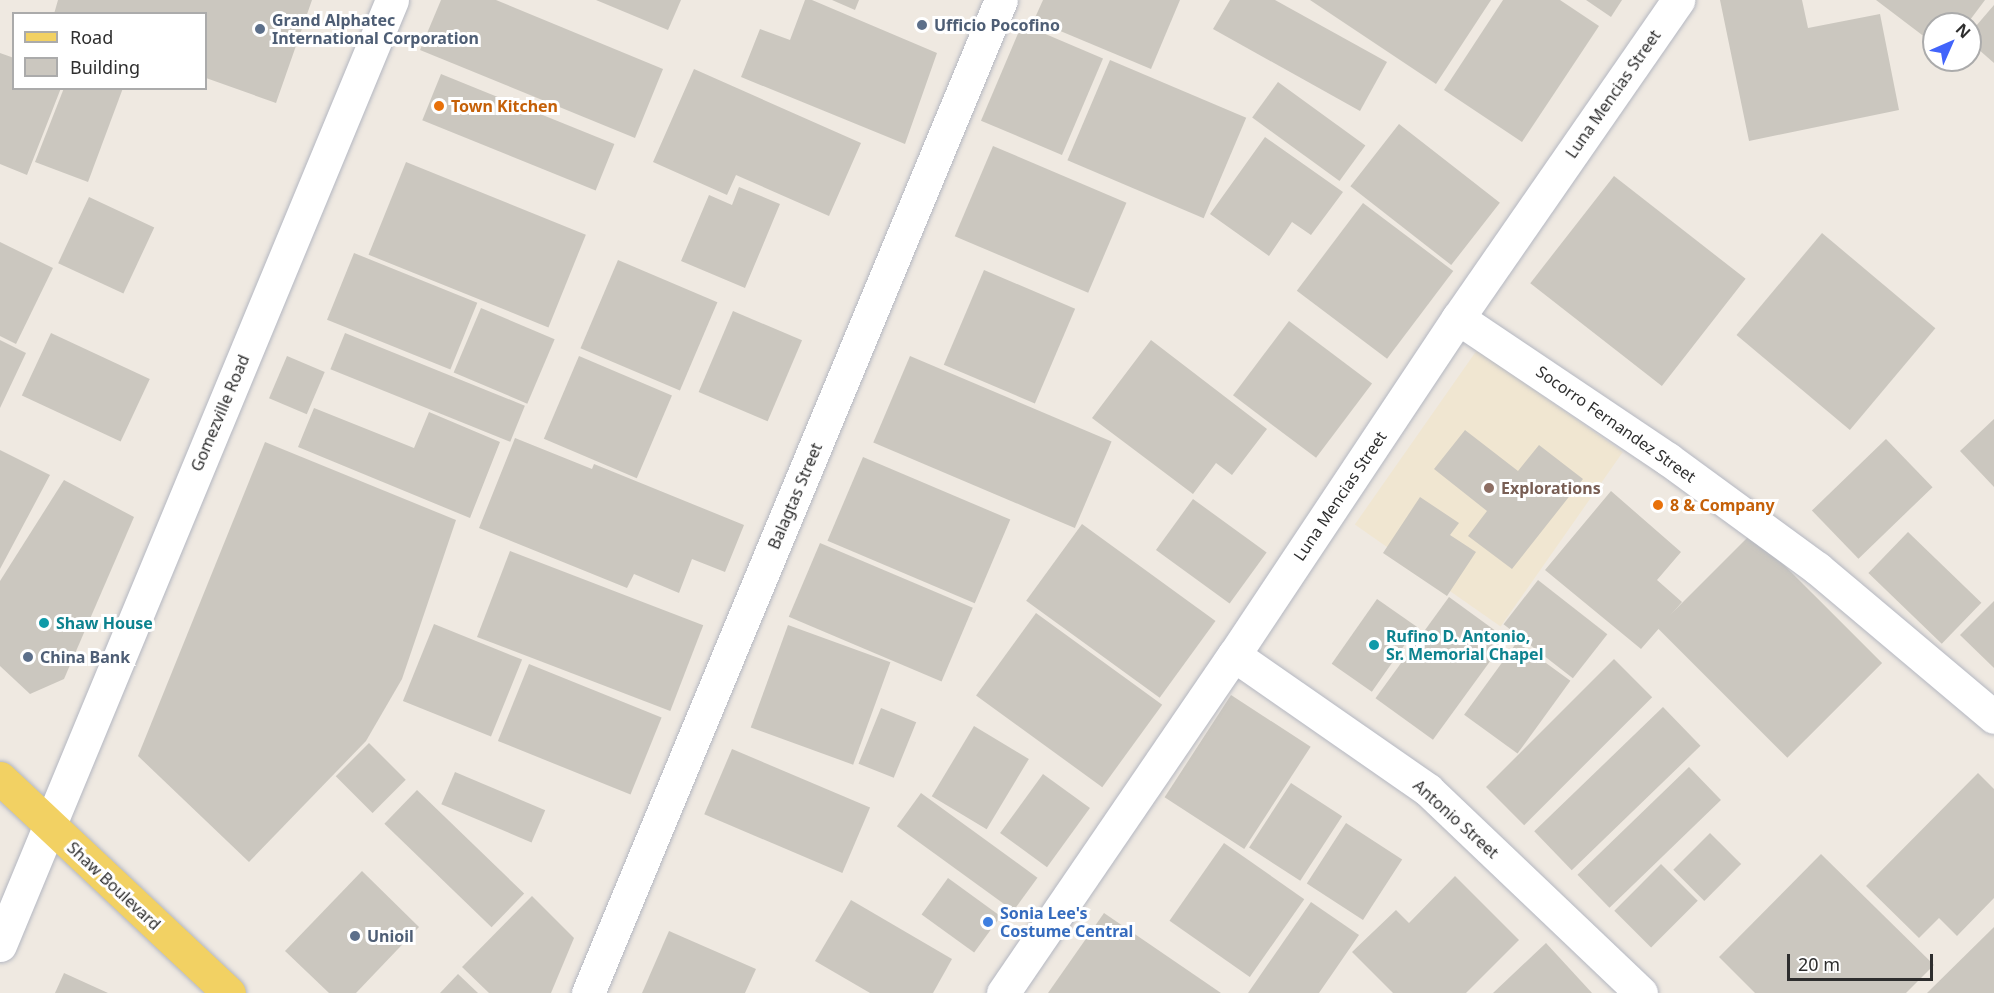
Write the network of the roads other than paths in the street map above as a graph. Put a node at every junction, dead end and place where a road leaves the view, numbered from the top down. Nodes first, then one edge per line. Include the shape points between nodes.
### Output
1 (392, 0) edge
2 (1001, 0) edge
3 (1678, 0) edge
4 (1458, 318) junction
5 (1243, 662) junction
6 (1994, 717) edge
7 (0, 778) edge
8 (50, 826) junction
9 (0, 945) edge
10 (229, 993) edge
11 (588, 993) edge
12 (1003, 993) edge
13 (1641, 993) edge

1 - 8 street, Gomezville Road
2 - 11 street, Balagtas Street
3 - 4 street, Luna Mencias Street
4 - 5 street, Luna Mencias Street
4 - 6 street, Socorro Fernandez Street via 1668,459 1817,568
5 - 12 street, Luna Mencias Street
5 - 13 street, Antonio Street via 1428,790
7 - 8 main road, Shaw Boulevard
8 - 9 street, Gomezville Road
8 - 10 main road, Shaw Boulevard

